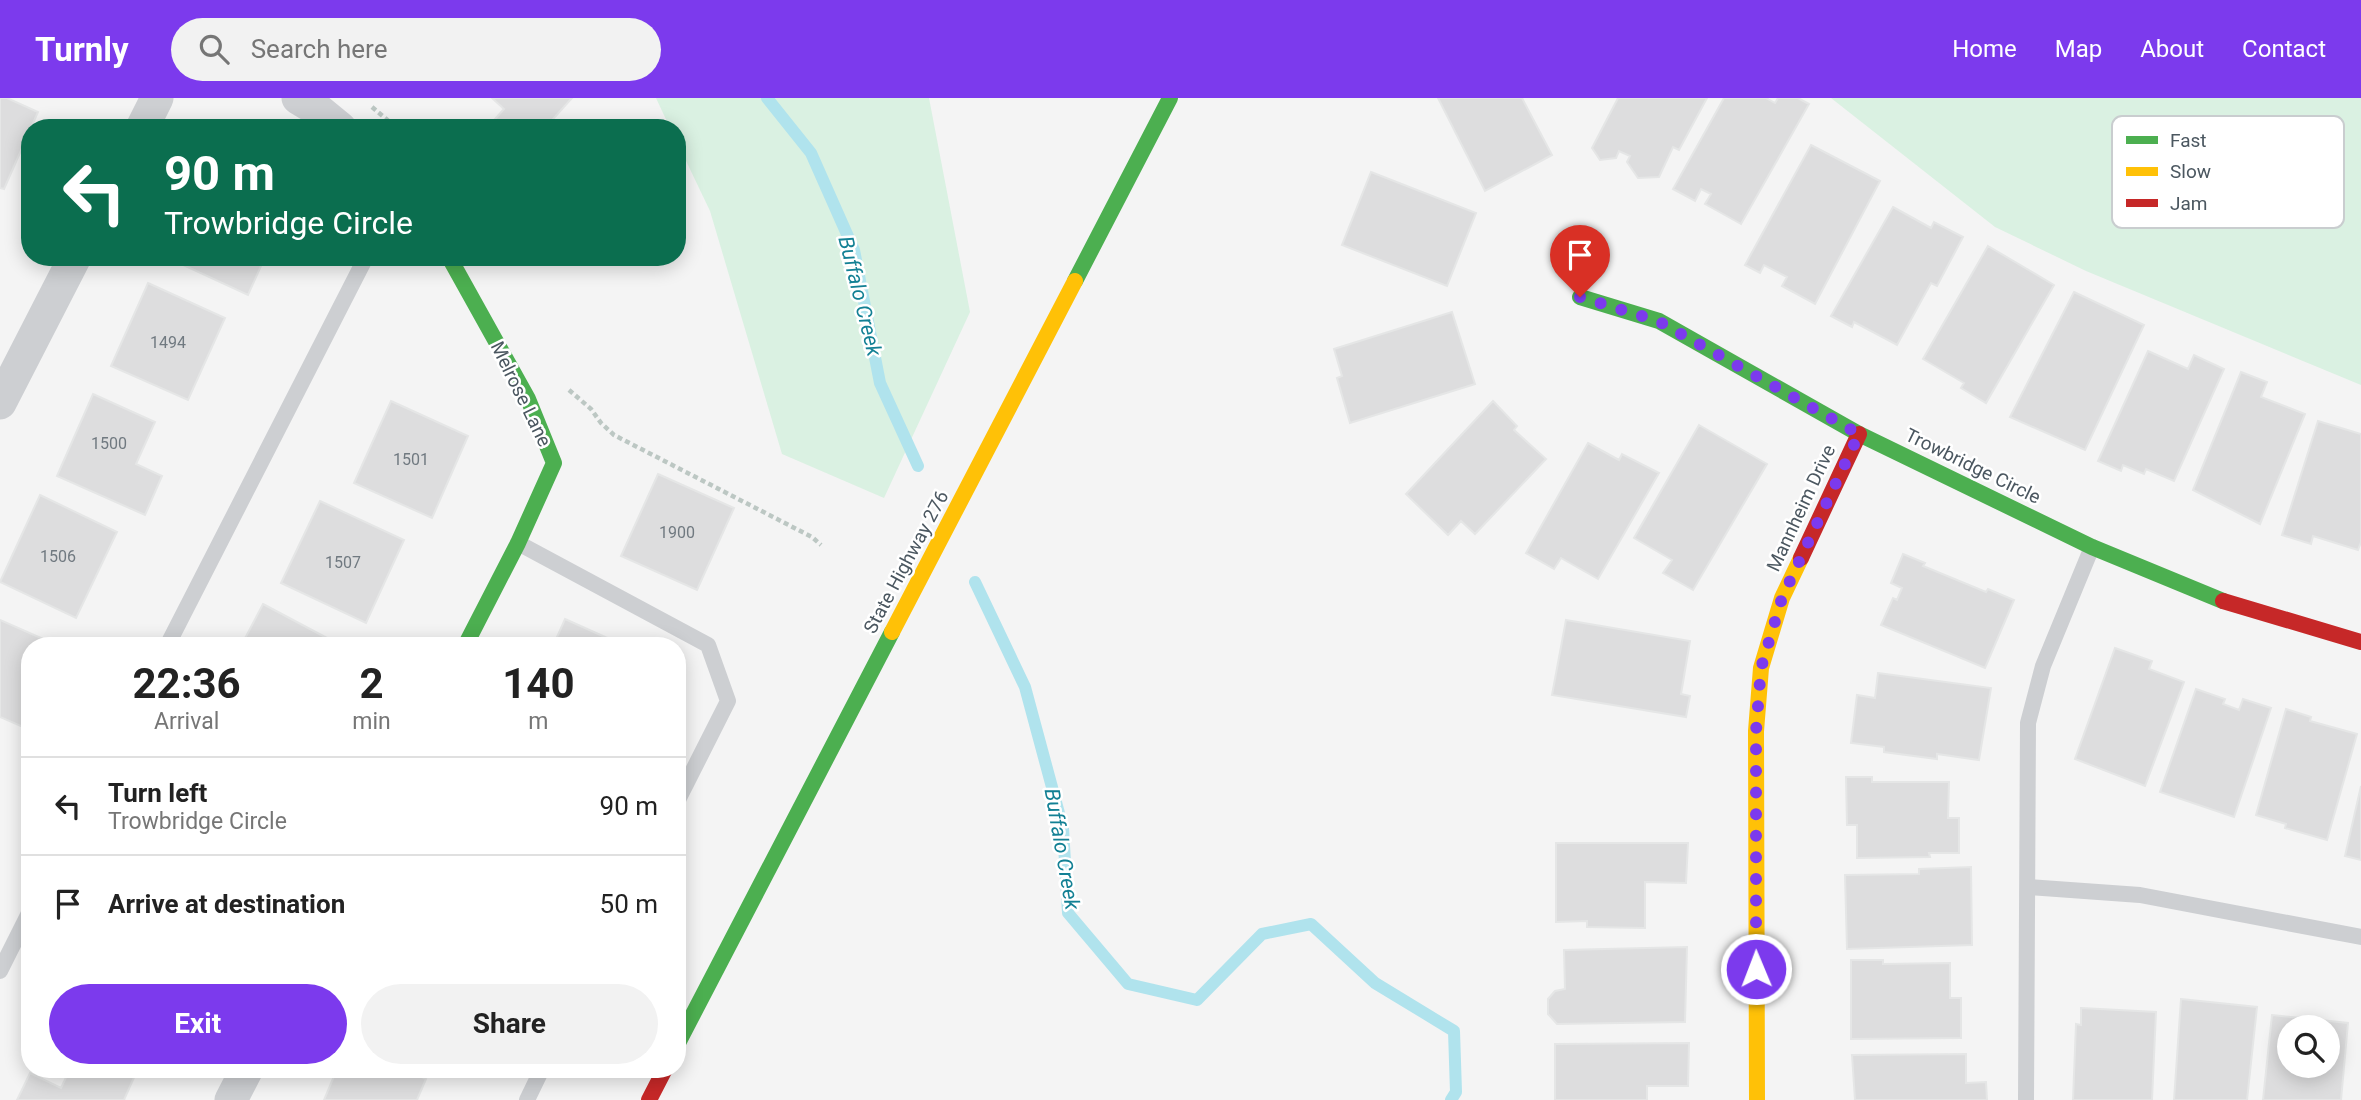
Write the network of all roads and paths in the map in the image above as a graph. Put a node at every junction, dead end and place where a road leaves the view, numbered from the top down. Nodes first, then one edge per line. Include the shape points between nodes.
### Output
1 (157, 98) edge
2 (298, 98) edge
3 (1170, 98) edge
4 (370, 105) dead end
5 (146, 119) edge
6 (329, 119) edge
7 (386, 119) edge
8 (70, 266) edge
9 (361, 266) edge
10 (454, 266) edge
11 (1580, 297) dead end
12 (560, 382) dead end
13 (0, 403) edge
14 (1859, 434) junction
15 (518, 543) junction
16 (821, 545) dead end
17 (2092, 547) junction
18 (172, 637) edge
19 (470, 637) edge
20 (2361, 642) edge
21 (686, 784) edge
22 (2028, 887) junction
23 (21, 929) edge
24 (2361, 937) edge
25 (0, 971) edge
26 (686, 1028) edge
27 (242, 1078) edge
28 (538, 1078) edge
29 (660, 1078) edge
30 (231, 1100) edge
31 (527, 1100) edge
32 (649, 1100) edge
33 (1758, 1100) edge
34 (2026, 1100) edge

1 - 5 street
2 - 6 street
3 - 26 street, State Highway 276
4 - 7 path
8 - 13 street
9 - 18 lane
10 - 15 street, Melrose Lane via 528,399 554,463
11 - 14 street, Trowbridge Circle via 1658,321
12 - 16 path via 614,435
14 - 17 street, Trowbridge Circle
14 - 33 street, Mannheim Drive via 1782,598 1761,668 1755,864
15 - 19 street, Melrose Lane
15 - 21 lane via 708,645 728,701
17 - 20 street, Trowbridge Circle via 2217,599
17 - 22 lane via 2043,666 2028,723
22 - 24 lane via 2140,895
22 - 34 lane
23 - 25 lane
27 - 30 street
28 - 31 lane
29 - 32 street

